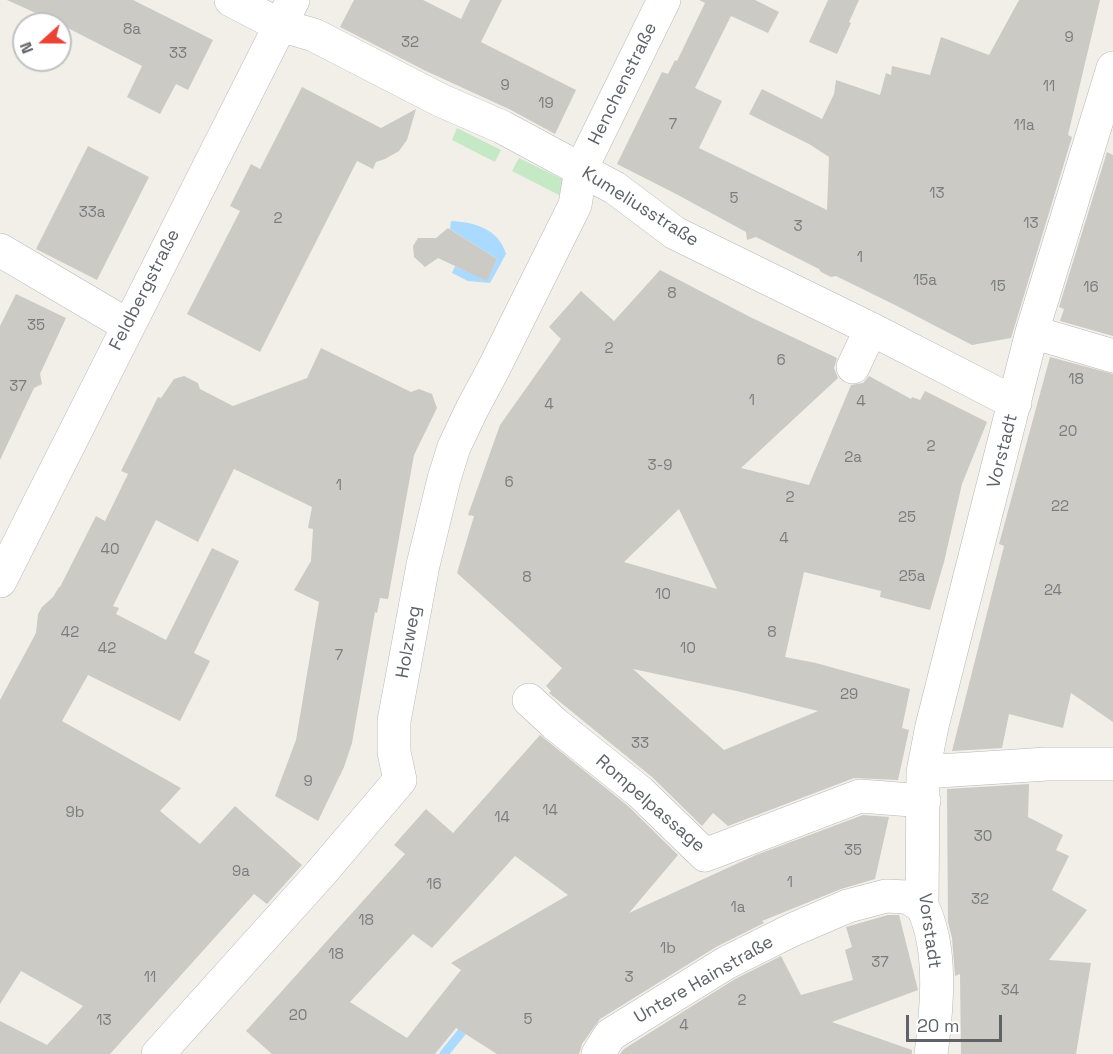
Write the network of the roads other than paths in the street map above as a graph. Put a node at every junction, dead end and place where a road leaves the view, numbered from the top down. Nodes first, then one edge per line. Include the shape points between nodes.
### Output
1 (231, 0) edge
2 (664, 0) edge
3 (286, 13) edge
4 (1113, 68) edge
5 (1103, 136) edge
6 (581, 169) junction
7 (0, 250) edge
8 (127, 326) junction
9 (871, 329) junction
10 (1032, 332) junction
11 (1113, 356) edge
12 (853, 367) dead end
13 (1015, 403) junction
14 (0, 581) edge
15 (529, 699) dead end
16 (1113, 764) edge
17 (924, 787) junction
18 (922, 906) junction
19 (170, 1051) edge
20 (598, 1054) edge
21 (931, 1054) edge

1 - 3 street, Kumeliusstraße
2 - 6 street, Henchenstraße
3 - 6 street, Kumeliusstraße via 314,35
3 - 8 street, Feldbergstraße
4 - 5 street, Vorstadt
5 - 10 street, Vorstadt
6 - 9 street, Kumeliusstraße via 615,188 675,233
6 - 19 street, Holzweg via 574,205 454,447 423,566 394,722 394,752 400,780
7 - 8 street
8 - 14 street, Feldbergstraße
9 - 12 street
9 - 13 street, Kumeliusstraße
10 - 11 street
10 - 13 street, Vorstadt
13 - 17 street, Vorstadt via 932,726
15 - 17 street, Rompelpassage via 640,792 705,855 860,796
16 - 17 street via 1047,764
17 - 18 street, Vorstadt
18 - 20 street, Untere Hainstraße via 907,897 886,896 848,906 792,930 726,963 610,1035
18 - 21 street, Vorstadt via 929,920 935,954 936,1015

